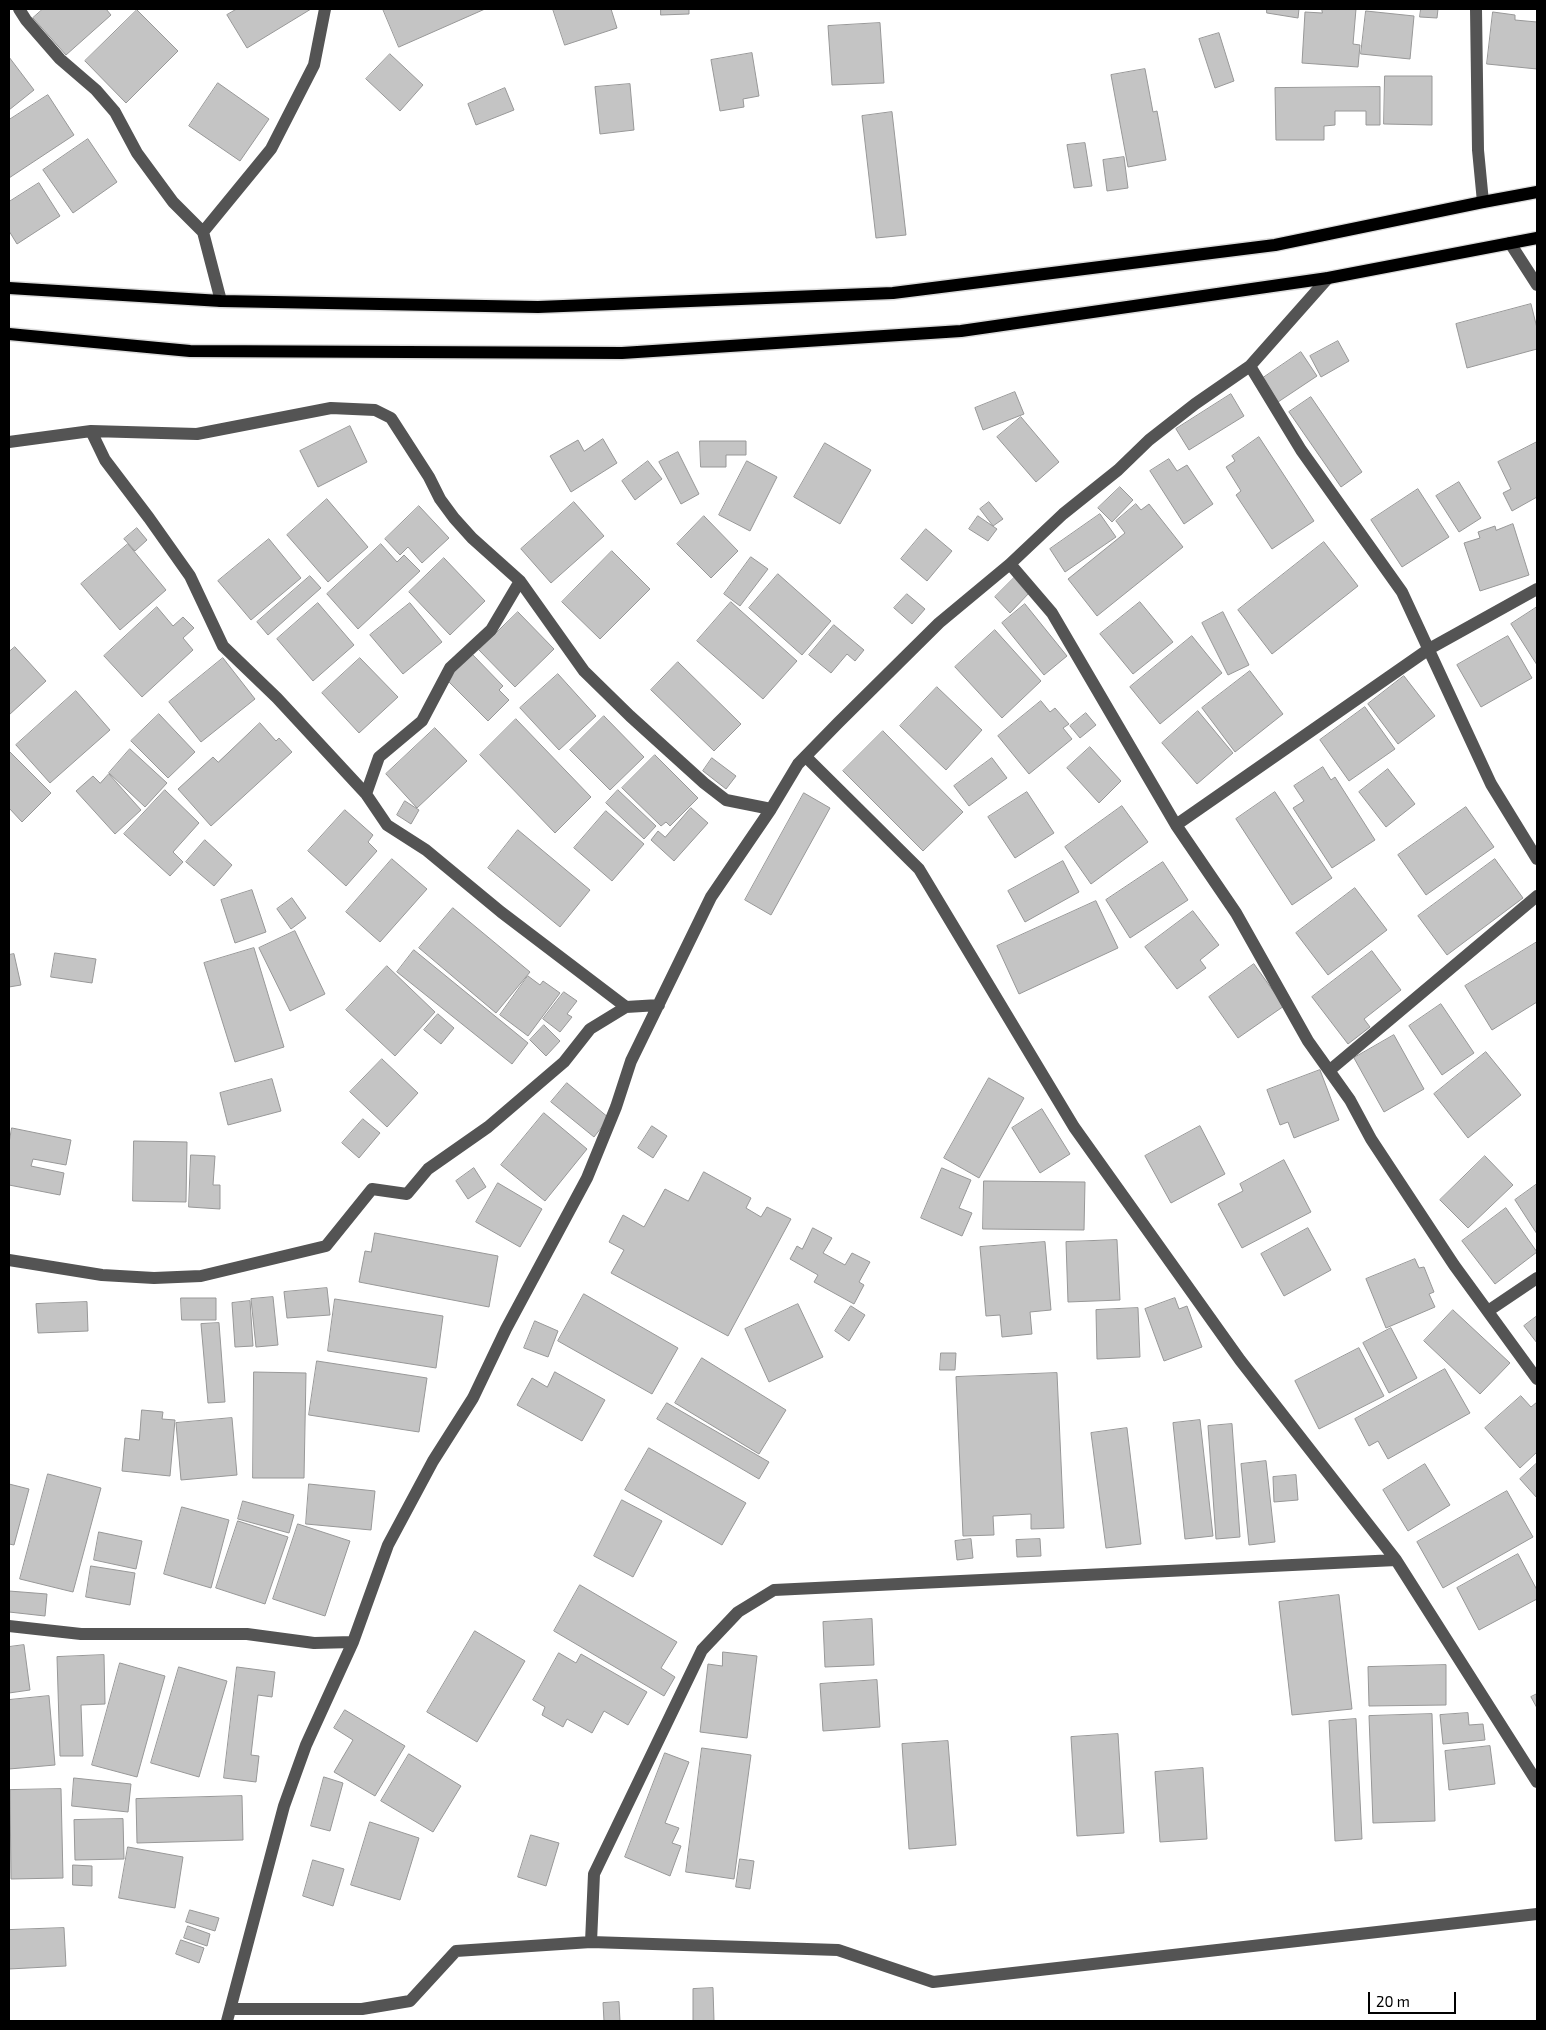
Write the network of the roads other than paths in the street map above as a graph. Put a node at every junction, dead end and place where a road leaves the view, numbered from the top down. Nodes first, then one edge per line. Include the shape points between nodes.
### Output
1 (19, 9) edge
2 (325, 9) edge
3 (1476, 9) edge
4 (1537, 192) edge
5 (1483, 202) junction
6 (203, 232) junction
7 (1537, 238) edge
8 (1510, 243) junction
9 (1328, 278) junction
10 (1537, 285) edge
11 (9, 288) edge
12 (221, 300) junction
13 (9, 334) edge
14 (1250, 366) junction
15 (91, 431) junction
16 (9, 442) edge
17 (1010, 564) junction
18 (520, 581) junction
19 (1537, 589) edge
20 (1429, 649) junction
21 (806, 756) junction
22 (366, 794) junction
23 (771, 809) junction
24 (1176, 825) junction
25 (1537, 859) edge
26 (1537, 896) edge
27 (659, 1005) junction
28 (626, 1007) junction
29 (1330, 1070) junction
30 (9, 1260) edge
31 (1537, 1278) edge
32 (1488, 1311) junction
33 (1537, 1379) edge
34 (1396, 1560) junction
35 (9, 1626) edge
36 (353, 1642) junction
37 (1537, 1782) edge
38 (1537, 1914) edge
39 (591, 1942) junction
40 (229, 2015) edge

1 - 6 street via 60,59 96,90 115,112 137,153 173,202
2 - 6 street via 314,65 271,149
3 - 5 street via 1478,150
4 - 5 main road
5 - 12 main road via 1275,245 893,293 538,307
6 - 12 street
7 - 8 main road
8 - 9 main road
8 - 10 street
9 - 13 main road via 961,331 622,353 190,351
9 - 14 street
11 - 12 main road
14 - 17 street via 1149,440
14 - 20 street via 1301,450 1402,592
15 - 16 street
15 - 18 street via 197,434 331,408 375,410 391,418 454,518
15 - 22 street via 104,460 190,576 223,646 277,698
17 - 21 street via 939,623
17 - 24 street via 1052,613
18 - 22 street via 491,630 450,668 422,721 380,757
18 - 23 street via 584,671 704,784 726,800
19 - 20 street
20 - 24 street
20 - 25 street via 1491,784
21 - 23 street
21 - 34 street via 919,869 1074,1127 1240,1360
22 - 28 street via 387,825 426,850
23 - 27 street via 711,897
24 - 29 street via 1236,912 1308,1041
26 - 29 street
27 - 28 street
27 - 36 street via 631,1061 587,1178 510,1320 473,1398 433,1461 388,1545
28 - 30 street via 590,1030 564,1062 488,1127 428,1168 407,1194 372,1189 326,1246 201,1276 102,1275
29 - 32 street via 1371,1139
31 - 32 street
32 - 33 street
34 - 37 street
34 - 39 street via 774,1590 738,1612 702,1650 594,1874
35 - 36 street via 81,1634 246,1634 314,1642
36 - 40 street via 306,1745 284,1806
38 - 39 street via 933,1982 838,1950
39 - 40 street via 456,1951 410,2001 362,2009

